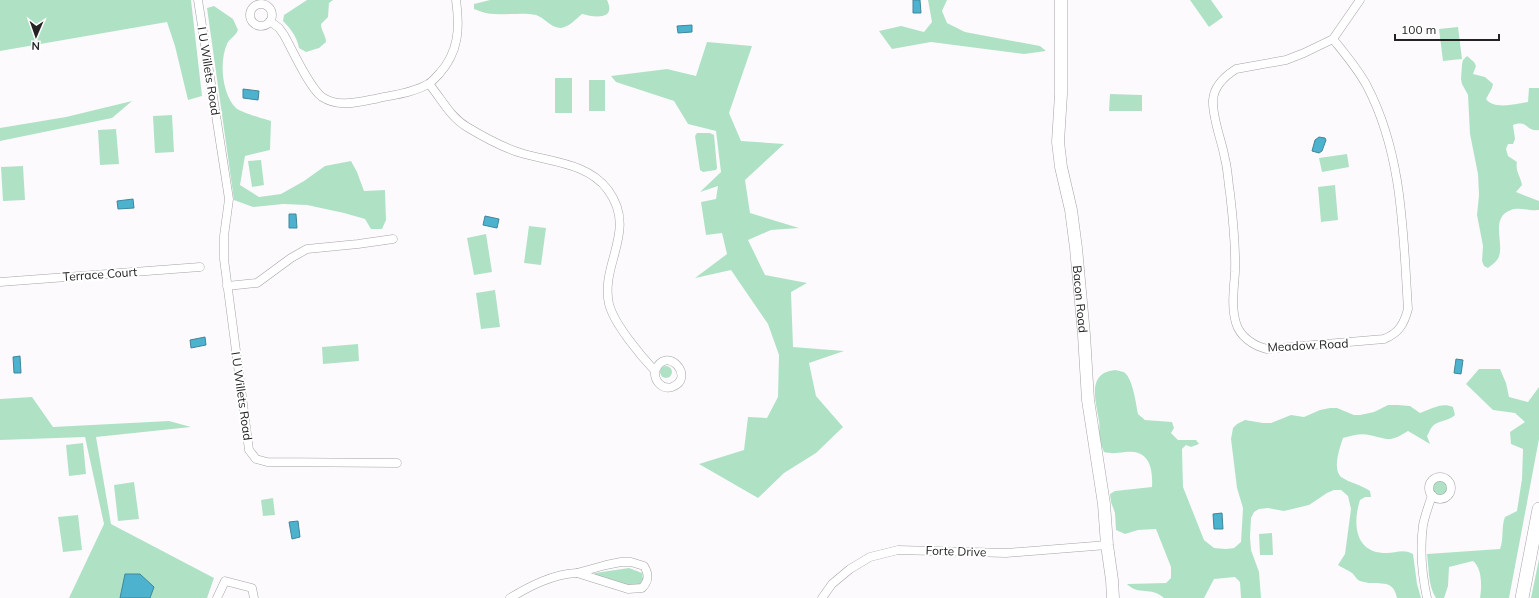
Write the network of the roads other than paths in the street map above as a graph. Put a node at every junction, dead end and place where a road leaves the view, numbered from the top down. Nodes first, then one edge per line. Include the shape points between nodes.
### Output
1 (198, 0) edge
2 (456, 0) edge
3 (1061, 0) edge
4 (1360, 0) edge
5 (271, 22) dead end
6 (1333, 39) junction
7 (429, 84) junction
8 (393, 239) dead end
9 (200, 268) dead end
10 (0, 282) edge
11 (227, 286) junction
12 (655, 371) dead end
13 (397, 463) dead end
14 (1432, 495) dead end
15 (1539, 509) edge
16 (1107, 545) junction
17 (578, 573) junction
18 (220, 597) edge
19 (254, 598) edge
20 (510, 598) edge
21 (822, 598) edge
22 (1113, 598) edge
23 (1427, 598) edge
24 (1522, 598) edge

1 - 11 street, I U Willets Road via 229,199 224,243
2 - 7 street via 459,18 456,44 448,61
3 - 16 street, Bacon Road via 1058,142 1076,248 1088,400 1104,504
4 - 6 street, Meadow Road
5 - 7 street via 284,34 314,88 332,102 350,104
6 - 6 street, Meadow Road via 1286,60 1236,69 1229,73 1215,91 1214,112 1226,161 1233,222 1234,318 1240,333 1260,348 1384,339 1399,330 1406,319 1408,309 1403,228 1391,147 1366,85
7 - 12 street via 451,114 467,127 520,153 581,169 608,189 616,206 620,224 608,284 609,304 619,325
8 - 11 street via 307,249 257,283
9 - 10 street, Terrace Court
11 - 13 street, I U Willets Road via 248,445 253,456 261,461 275,463
14 - 23 street via 1422,532
15 - 24 main road
16 - 21 street, Forte Drive via 1006,553 898,550 870,557 850,569 832,584
16 - 22 street, Bacon Road
17 - 17 street via 628,589 642,588 648,577 644,566 631,562 606,565
17 - 20 street via 535,584
18 - 19 street via 225,581 252,588

